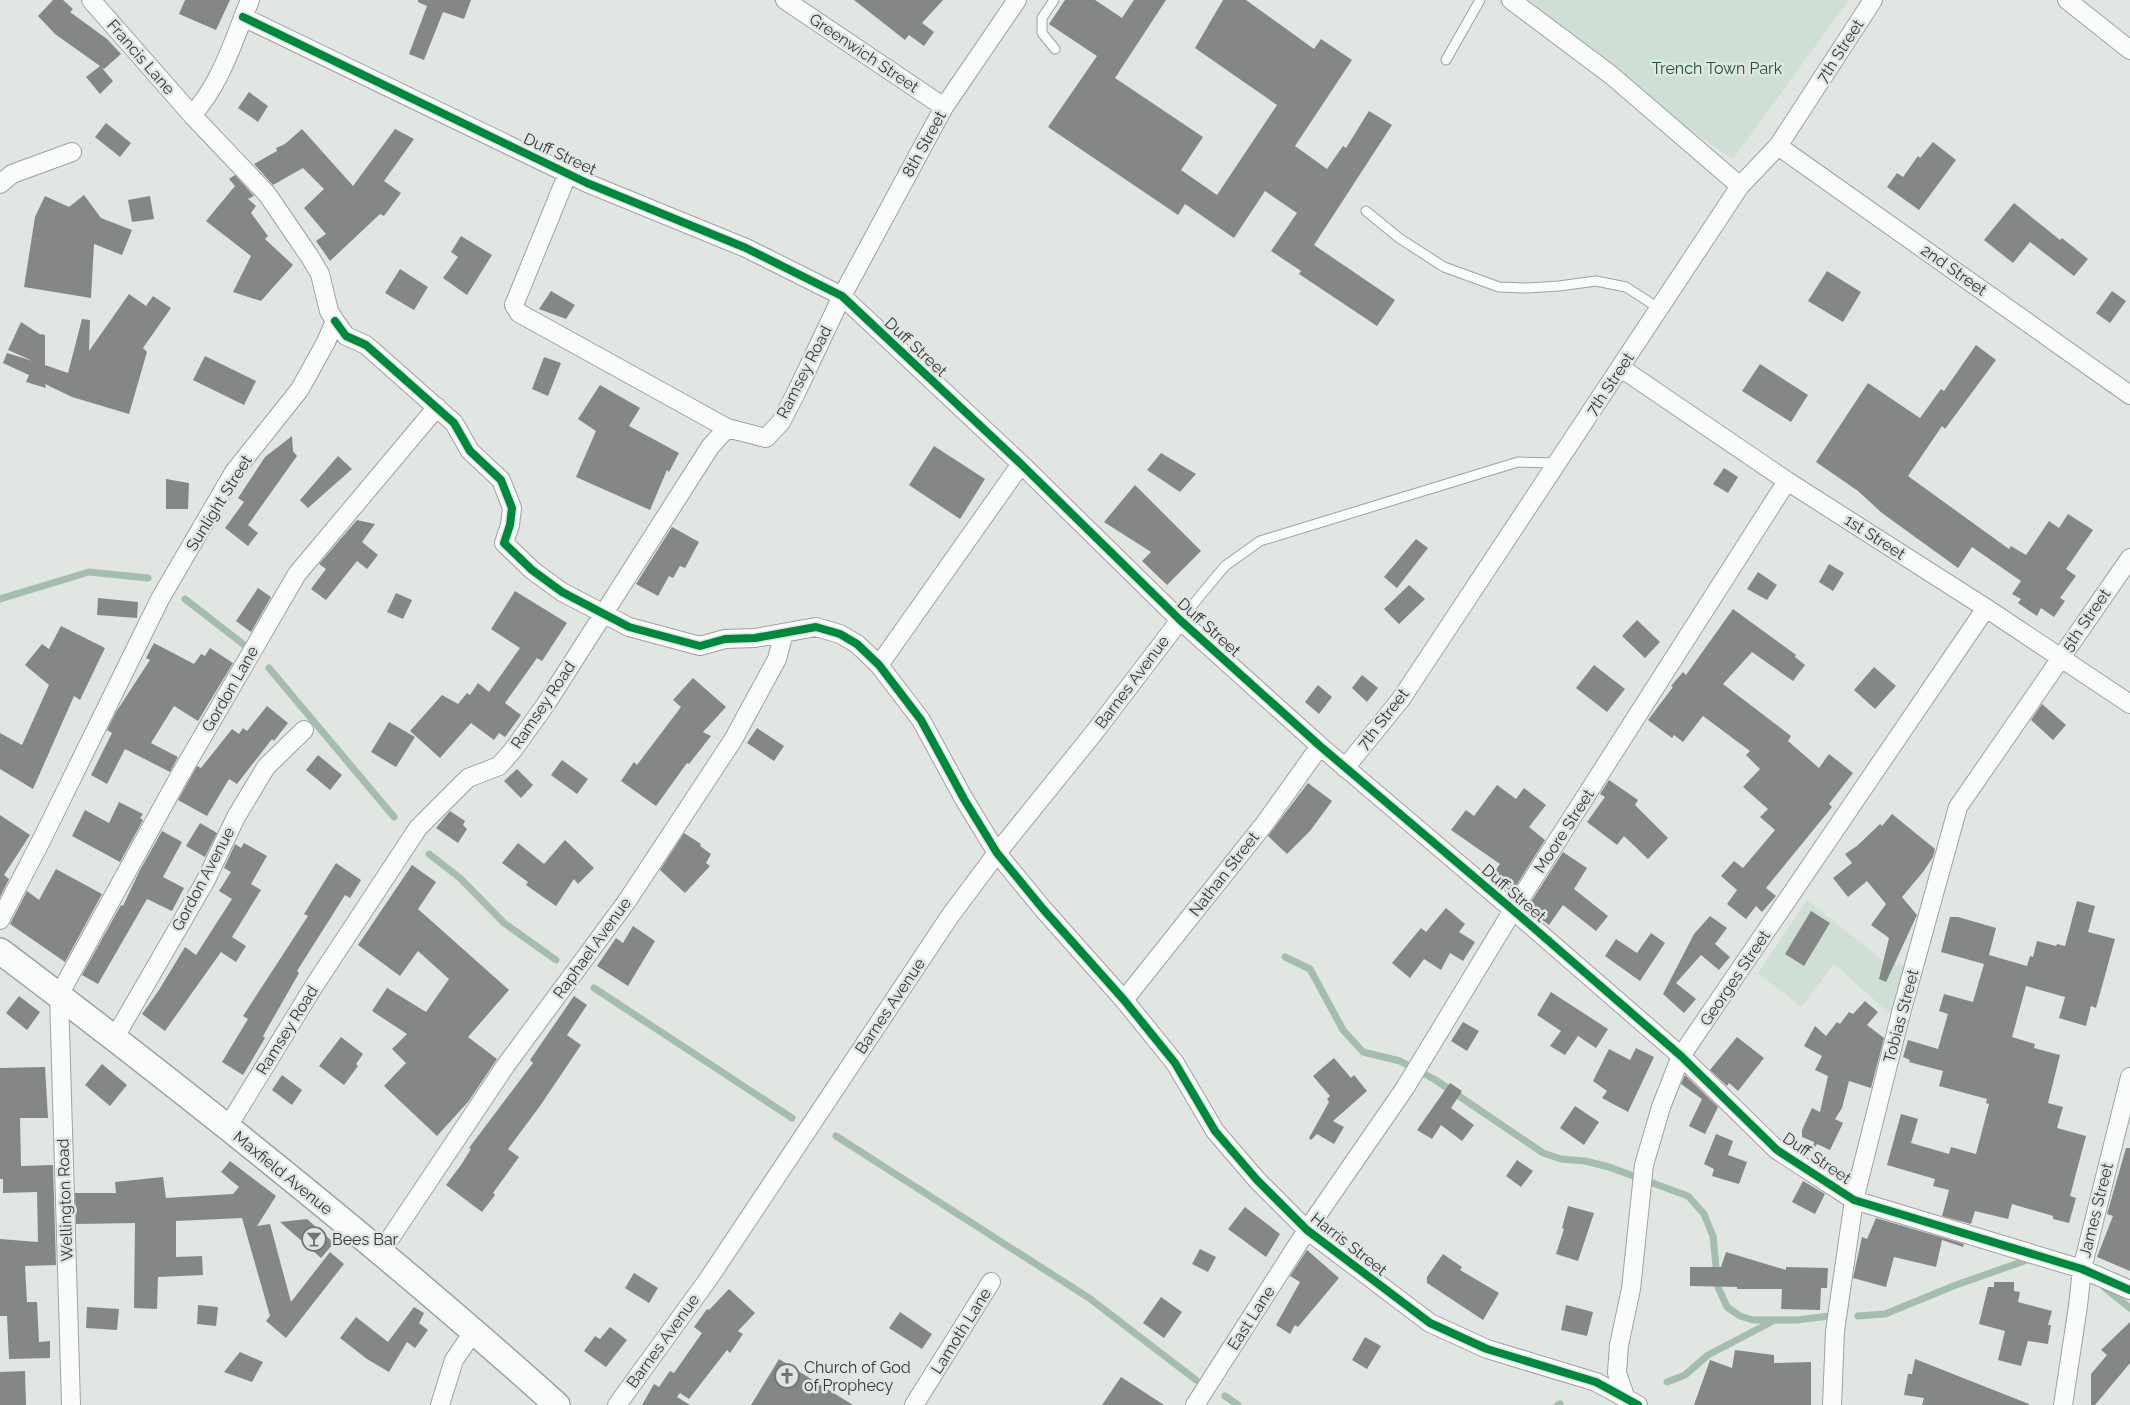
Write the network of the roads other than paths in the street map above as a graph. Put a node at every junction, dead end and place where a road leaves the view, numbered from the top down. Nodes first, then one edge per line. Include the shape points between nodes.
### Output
1 (91, 0) edge
2 (250, 0) edge
3 (784, 0) edge
4 (1017, 0) edge
5 (1054, 0) edge
6 (1480, 0) edge
7 (1511, 0) edge
8 (1873, 0) edge
9 (2067, 0) edge
10 (243, 17) junction
11 (1055, 49) dead end
12 (2130, 50) edge
13 (1446, 60) dead end
14 (944, 107) junction
15 (192, 115) junction
16 (1778, 146) junction
17 (72, 152) dead end
18 (568, 173) junction
19 (0, 184) edge
20 (1740, 186) junction
21 (1366, 211) dead end
22 (842, 296) junction
23 (1660, 309) junction
24 (334, 321) junction
25 (1621, 368) junction
26 (2130, 395) edge
27 (437, 407) junction
28 (727, 428) junction
29 (1558, 463) junction
30 (1020, 464) junction
31 (1787, 481) junction
32 (2130, 558) edge
33 (1986, 608) junction
34 (603, 614) junction
35 (1180, 620) junction
36 (784, 632) junction
37 (2060, 658) junction
38 (879, 665) junction
39 (2130, 704) edge
40 (304, 730) dead end
41 (1320, 746) junction
42 (1346, 768) junction
43 (996, 853) junction
44 (1513, 910) junction
45 (0, 920) edge
46 (0, 951) edge
47 (59, 995) junction
48 (1124, 1000) junction
49 (115, 1037) junction
50 (1681, 1056) junction
51 (2130, 1077) edge
52 (227, 1128) junction
53 (1854, 1200) junction
54 (1307, 1230) junction
55 (381, 1252) junction
56 (2082, 1269) junction
57 (991, 1282) dead end
58 (2130, 1290) edge
59 (474, 1331) junction
60 (1632, 1402) edge
61 (71, 1405) edge
62 (440, 1405) edge
63 (557, 1405) edge
64 (617, 1405) edge
65 (914, 1405) edge
66 (1195, 1405) edge
67 (1832, 1405) edge
68 (2063, 1405) edge

1 - 15 street, Francis Lane
2 - 10 street
3 - 14 street, Greenwich Street
4 - 14 street, 8th Street
5 - 11 lane via 1042,18 1042,33
6 - 13 lane
7 - 20 street via 1611,75
8 - 16 street, 7th Street
9 - 12 street
10 - 15 street via 225,64
10 - 18 street, Duff Street
14 - 22 street, 8th Street
15 - 24 street via 267,194 293,231 320,274
16 - 20 street, 7th Street
16 - 26 street, 2nd Street
17 - 19 street via 12,174
18 - 22 street, Duff Street via 746,248
18 - 28 street via 514,305 517,311
20 - 23 street, 7th Street
21 - 23 lane via 1444,267 1499,287 1560,286 1596,281 1626,287
22 - 28 street, Ramsey Road via 798,392 780,422 766,438
22 - 30 street, Duff Street
23 - 25 street, 7th Street
24 - 27 street via 346,336 366,344
24 - 45 street, Sunlight Street via 300,389 234,472 160,599
25 - 29 street, 7th Street
25 - 31 street, 1st Street
27 - 34 street, Harris Street via 454,423 470,451 501,480 512,508 504,543 532,570 562,592
27 - 47 street, Gordon Lane via 297,574 179,777
28 - 34 street, Ramsey Road via 710,447
29 - 35 lane via 1518,462 1260,540 1225,566
29 - 42 street, 7th Street via 1400,699
30 - 35 street, Duff Street
30 - 38 street
31 - 33 street, 1st Street
31 - 44 street, Moore Street
32 - 37 street, 5th Street
33 - 37 street, 1st Street
33 - 50 street, Georges Street
34 - 36 street, Harris Street via 629,627 700,646 725,639 755,638
34 - 52 street, Ramsey Road via 513,750 499,766 468,778 418,828 314,986
35 - 41 street, Duff Street
35 - 43 street, Barnes Avenue
36 - 38 street, Harris Street via 816,627 827,629 857,644
36 - 55 street, Raphael Avenue via 777,659 733,740 627,901 506,1065
37 - 39 street, 1st Street
37 - 53 street, Tobias Street via 1958,807
38 - 43 street, Harris Street via 921,720
40 - 49 street, Gordon Avenue via 266,767 236,817 206,880
41 - 42 street, Duff Street
41 - 48 street, Nathan Street via 1265,823
42 - 44 street, Duff Street
43 - 48 street, Harris Street
43 - 64 street, Barnes Avenue via 950,916 709,1278
44 - 50 street, Duff Street
44 - 54 street, Moore Street via 1410,1079
46 - 47 main road, Maxfield Avenue
47 - 49 main road, Maxfield Avenue
47 - 61 street, Wellington Road
48 - 54 street, Harris Street via 1175,1063 1215,1131 1257,1180
49 - 52 main road, Maxfield Avenue
50 - 53 street, Duff Street via 1777,1150
50 - 60 street, Georges Street via 1661,1107 1644,1165 1631,1289 1619,1345 1617,1373
51 - 56 street, James Street
52 - 55 main road, Maxfield Avenue
53 - 56 street, Duff Street
53 - 67 street, Tobias Street via 1835,1331
54 - 60 street, Harris Street via 1430,1323 1487,1349 1596,1382
54 - 66 street, East Lane
55 - 59 main road, Maxfield Avenue
56 - 58 street, Duff Street
56 - 68 street, James Street
57 - 65 street, Lamoth Lane
59 - 62 street via 454,1360
59 - 63 main road, Maxfield Avenue

